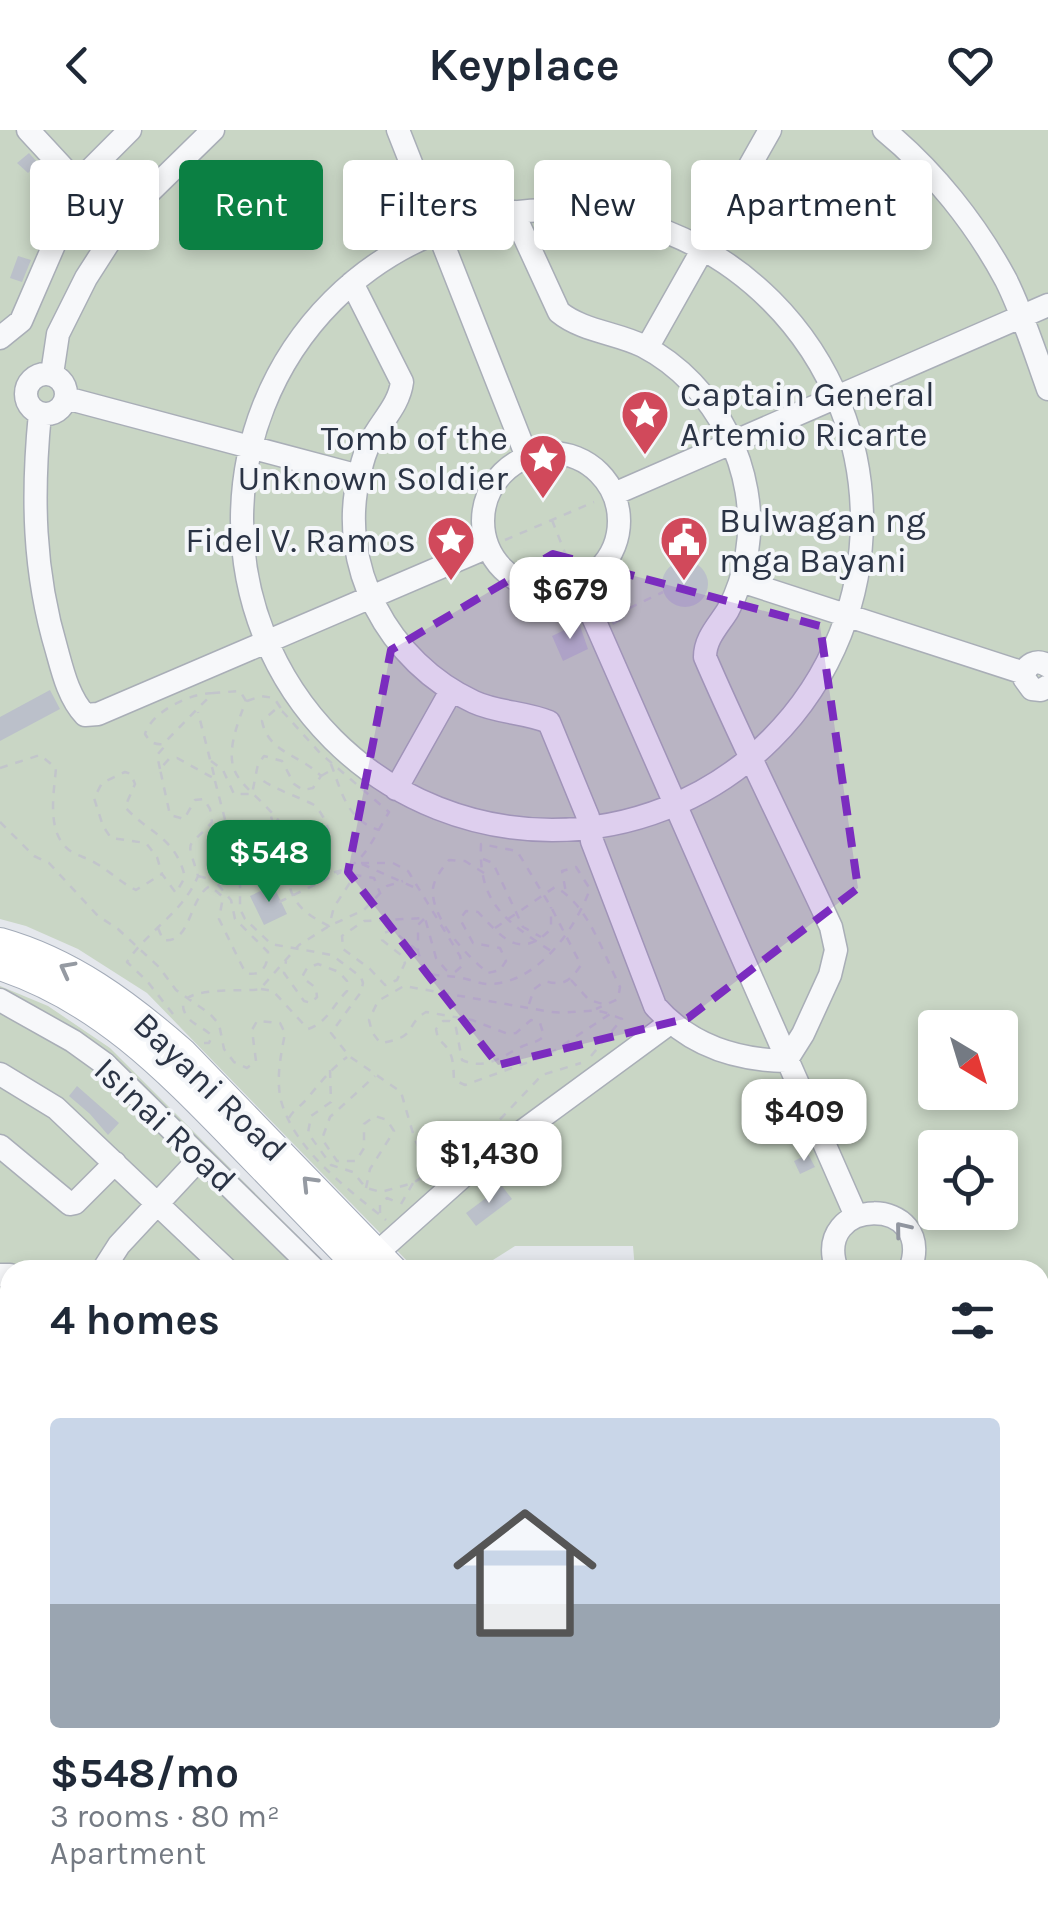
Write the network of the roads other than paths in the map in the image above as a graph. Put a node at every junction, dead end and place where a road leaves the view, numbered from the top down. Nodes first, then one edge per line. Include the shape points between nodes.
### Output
1 (28, 130) edge
2 (130, 130) edge
3 (213, 130) edge
4 (398, 130) edge
5 (770, 130) edge
6 (884, 130) edge
7 (56, 160) edge
8 (100, 160) edge
9 (410, 160) edge
10 (753, 160) edge
11 (514, 212) edge
12 (514, 214) edge
13 (691, 242) edge
14 (51, 250) edge
15 (402, 250) edge
16 (445, 250) edge
17 (702, 250) edge
18 (706, 250) edge
19 (352, 283) junction
20 (1048, 305) edge
21 (1021, 316) junction
22 (0, 338) edge
23 (647, 348) junction
24 (52, 374) junction
25 (1048, 389) edge
26 (838, 397) junction
27 (66, 398) junction
28 (40, 413) junction
29 (733, 444) junction
30 (250, 446) junction
31 (527, 457) junction
32 (359, 476) junction
33 (614, 494) junction
34 (488, 547) junction
35 (740, 581) junction
36 (578, 583) junction
37 (370, 598) junction
38 (848, 614) junction
39 (266, 643) junction
40 (1040, 664) edge
41 (1048, 686) edge
42 (451, 691) junction
43 (750, 758) junction
44 (396, 789) junction
45 (674, 804) junction
46 (589, 828) junction
47 (0, 942) edge
48 (0, 966) edge
49 (0, 1000) edge
50 (670, 1023) junction
51 (786, 1061) junction
52 (0, 1074) edge
53 (0, 1146) edge
54 (200, 1158) junction
55 (114, 1162) junction
56 (158, 1203) junction
57 (856, 1216) junction
58 (108, 1260) edge
59 (216, 1260) edge
60 (305, 1260) edge
61 (373, 1260) edge
62 (373, 1260) edge
63 (380, 1260) edge
64 (834, 1260) edge
65 (913, 1260) edge

1 - 7 street
2 - 8 street
3 - 24 street via 127,214 58,334
4 - 9 street
5 - 10 street
6 - 21 street via 960,209
11 - 13 street via 592,212
12 - 23 street via 559,312
14 - 22 street via 20,321
15 - 19 street
16 - 31 street
17 - 23 street
18 - 26 street via 778,306 820,360
19 - 30 street via 279,373
19 - 32 street via 402,382
20 - 21 street
21 - 25 street
21 - 26 street
23 - 29 street via 700,391
24 - 27 street
24 - 28 street via 40,374 27,387 28,403
26 - 29 street
26 - 38 street via 862,497
27 - 28 street via 52,413
27 - 30 street
28 - 39 street via 34,521 40,580 76,705 98,714
29 - 33 street
29 - 35 street via 748,510
30 - 32 street
30 - 39 street via 244,566
31 - 33 street via 552,452 578,458 600,472
31 - 34 street via 504,472 489,494 483,520
32 - 37 street via 354,534
33 - 36 street via 620,520 615,546
34 - 36 street via 525,584
34 - 37 street
35 - 38 street
35 - 43 street via 705,657
36 - 45 street
37 - 39 street
37 - 42 street via 402,648
38 - 40 street
38 - 43 street via 809,693
39 - 44 street via 306,711 362,767
40 - 41 street via 1025,682 1032,689
42 - 44 street
42 - 46 street via 549,722
43 - 45 street
43 - 51 street via 836,950 819,1002
44 - 46 street via 470,820
45 - 46 street
45 - 51 street
46 - 50 street via 655,1006
61 -> 47 main road, Bayani Road via 144,1019 68,967
48 - 62 main road, Bayani Road via 55,989 128,1034
49 - 54 street, Isinai Road via 105,1064
50 - 51 street via 723,1051
50 - 63 street via 466,1161
51 - 57 street
52 - 55 street via 56,1108
53 - 55 street via 70,1204
54 - 56 street
54 - 60 street, Isinai Road
55 - 56 street
56 - 58 street
56 - 59 street
57 - 64 street via 837,1236
65 -> 57 street via 904,1225 882,1212

